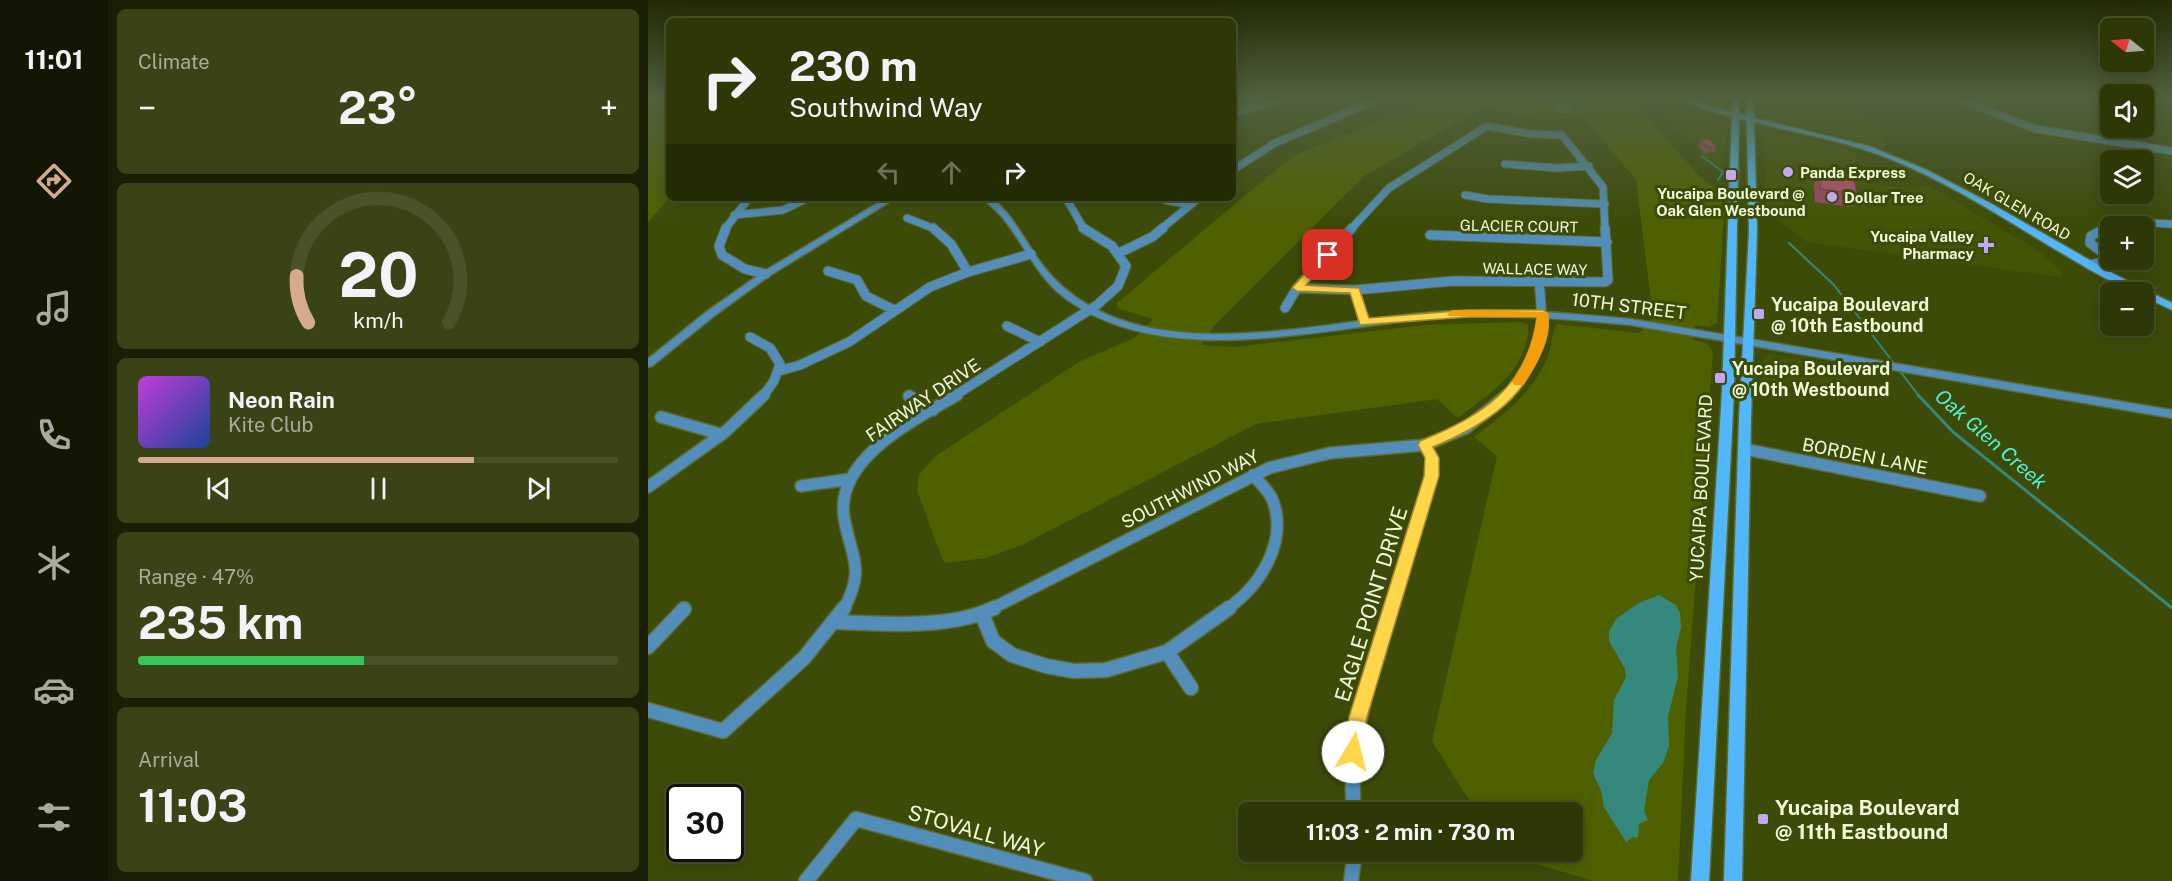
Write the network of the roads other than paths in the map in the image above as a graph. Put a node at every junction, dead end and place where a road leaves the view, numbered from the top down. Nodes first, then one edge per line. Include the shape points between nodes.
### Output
1 (1284, 139) edge
2 (1467, 139) edge
3 (1566, 139) edge
4 (1736, 139) edge
5 (1751, 139) edge
6 (1836, 139) edge
7 (2099, 139) edge
8 (2172, 151) edge
9 (1505, 164) dead end
10 (1589, 166) junction
11 (1236, 168) edge
12 (1465, 195) dead end
13 (746, 201) edge
14 (802, 201) edge
15 (887, 201) edge
16 (990, 201) edge
17 (1068, 201) edge
18 (1170, 201) edge
19 (1195, 201) edge
20 (1605, 204) junction
21 (1190, 205) junction
22 (734, 215) junction
23 (907, 218) dead end
24 (2154, 223) edge
25 (2172, 224) edge
26 (2100, 229) edge
27 (1430, 235) dead end
28 (1607, 242) junction
29 (2100, 250) edge
30 (1119, 253) junction
31 (1031, 254) junction
32 (2100, 262) edge
33 (2090, 265) junction
34 (828, 272) dead end
35 (968, 272) junction
36 (766, 274) junction
37 (1539, 281) junction
38 (2122, 282) edge
39 (1297, 288) junction
40 (1355, 290) junction
41 (2154, 298) edge
42 (2172, 306) edge
43 (1285, 308) dead end
44 (894, 310) junction
45 (1091, 310) junction
46 (1543, 314) junction
47 (1364, 322) junction
48 (1007, 327) dead end
49 (750, 337) dead end
50 (1731, 339) junction
51 (1040, 342) junction
52 (1748, 342) junction
53 (648, 364) edge
54 (779, 371) junction
55 (909, 396) dead end
56 (933, 410) junction
57 (2172, 414) edge
58 (661, 417) dead end
59 (720, 434) junction
60 (1425, 445) junction
61 (1744, 449) junction
62 (1253, 475) junction
63 (851, 479) junction
64 (801, 486) dead end
65 (648, 487) edge
66 (1980, 496) dead end
67 (684, 609) dead end
68 (982, 614) junction
69 (837, 622) junction
70 (648, 647) edge
71 (1167, 651) junction
72 (1191, 688) dead end
73 (648, 710) edge
74 (1353, 802) edge
75 (1353, 862) edge
76 (806, 881) edge
77 (1085, 881) edge
78 (1351, 881) edge
79 (1700, 881) edge
80 (1733, 881) edge

1 - 11 street
2 - 39 street, WALLACE WAY via 1389,189
3 - 10 street, WALLACE WAY
4 - 50 main road, YUCAIPA BOULEVARD
5 - 52 main road via 1754,203
6 - 33 main road, OAK GLEN ROAD via 1908,164
7 - 8 street
9 - 10 street
10 - 20 street, WALLACE WAY via 1603,187
12 - 20 street via 1488,200
13 - 22 street
14 - 22 street via 783,210
15 - 36 street
16 - 31 street, 10TH STREET via 1004,213
17 - 30 street via 1085,231
18 - 21 street
19 - 21 street
20 - 28 street, WALLACE WAY
21 - 30 street via 1152,237
22 - 36 street via 719,236 719,250 734,266
23 - 35 street via 944,233
24 - 25 street
26 - 29 street via 2091,236 2091,243
27 - 28 street, GLACIER COURT
28 - 37 street, WALLACE WAY via 1605,282
30 - 45 street, FAIRWAY DRIVE via 1126,266 1124,278
31 - 35 street
31 - 45 street, 10TH STREET via 1065,294
32 - 33 street
33 - 38 main road, OAK GLEN ROAD
34 - 44 street via 857,280 866,296
35 - 44 street via 924,290
36 - 53 street
37 - 40 street, WALLACE WAY via 1453,281
37 - 46 street, SOUTHWIND WAY
39 - 40 street, WALLACE WAY
39 - 43 street, WALLACE WAY
40 - 47 street
41 - 42 main road, OAK GLEN ROAD
44 - 54 street via 830,353
45 - 47 street, 10TH STREET via 1144,328 1196,335 1255,335
45 - 51 street, FAIRWAY DRIVE
46 - 47 street, 10TH STREET via 1474,313
46 - 50 street, 10TH STREET via 1631,322
46 - 60 street, SOUTHWIND WAY via 1540,342 1530,366 1515,386 1466,428
48 - 51 street
49 - 54 street via 770,348 780,364
50 - 52 street, 10TH STREET
50 - 79 main road, YUCAIPA BOULEVARD
51 - 56 street, FAIRWAY DRIVE
52 - 57 street, 10TH STREET
52 - 61 main road
54 - 59 street via 768,394
55 - 56 street
56 - 63 street, FAIRWAY DRIVE via 882,445
58 - 59 street
59 - 65 street
60 - 62 street, SOUTHWIND WAY via 1330,453
60 - 74 street, EAGLE POINT DRIVE via 1432,458 1432,476 1358,717 1351,783
61 - 66 street, BORDEN LANE
61 - 80 main road
62 - 68 street, SOUTHWIND WAY
62 - 71 street via 1273,499 1278,521 1275,546 1262,573 1246,596
63 - 64 street
63 - 69 street, FAIRWAY DRIVE via 842,507 844,525 856,550 857,574
67 - 70 street
68 - 69 street, SOUTHWIND WAY via 908,625
68 - 71 street via 993,641 1012,655 1046,666 1074,671 1106,670
69 - 73 street, FAIRWAY DRIVE via 776,686 723,730
71 - 72 street
75 - 78 street
76 - 77 street, STOVALL WAY via 856,819

